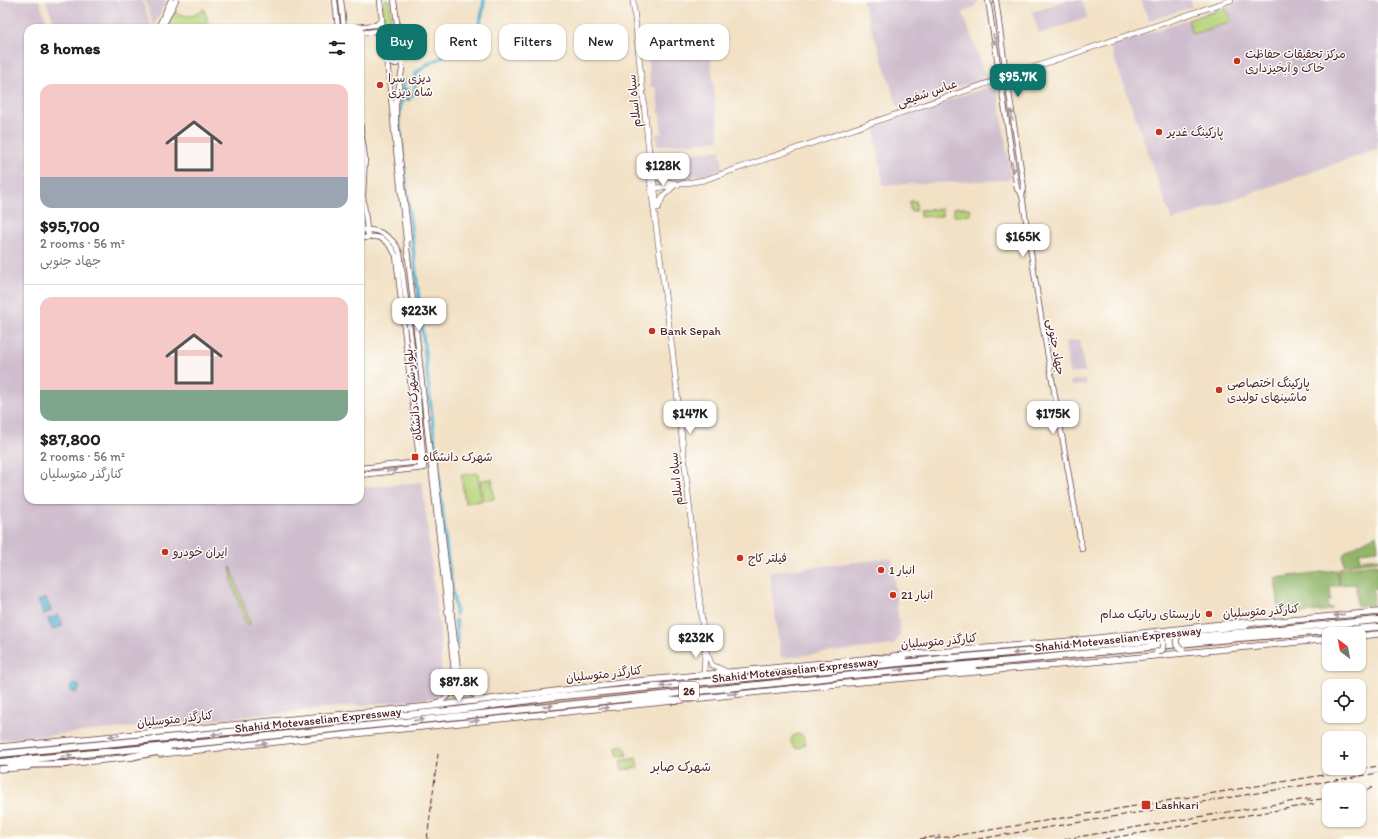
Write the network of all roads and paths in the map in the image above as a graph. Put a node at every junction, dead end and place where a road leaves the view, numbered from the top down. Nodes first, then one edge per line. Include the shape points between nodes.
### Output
1 (171, 0) edge
2 (176, 0) edge
3 (335, 0) edge
4 (341, 0) edge
5 (394, 0) edge
6 (633, 0) edge
7 (988, 0) edge
8 (996, 0) edge
9 (1221, 0) edge
10 (1231, 0) edge
11 (380, 1) edge
12 (382, 20) junction
13 (160, 24) edge
14 (164, 24) edge
15 (338, 24) edge
16 (344, 24) edge
17 (382, 24) edge
18 (397, 24) edge
19 (364, 26) edge
20 (376, 31) edge
21 (364, 32) edge
22 (387, 60) edge
23 (389, 60) edge
24 (399, 60) edge
25 (401, 60) edge
26 (1006, 75) junction
27 (1000, 77) junction
28 (364, 149) edge
29 (649, 152) junction
30 (653, 175) junction
31 (364, 176) edge
32 (675, 184) junction
33 (653, 187) junction
34 (1022, 195) junction
35 (364, 204) edge
36 (657, 211) junction
37 (657, 223) junction
38 (367, 229) junction
39 (364, 230) edge
40 (368, 238) junction
41 (364, 239) edge
42 (421, 462) junction
43 (364, 468) edge
44 (364, 475) edge
45 (1082, 549) dead end
46 (1378, 612) edge
47 (450, 618) junction
48 (1378, 620) edge
49 (1260, 623) junction
50 (1378, 627) edge
51 (1378, 634) edge
52 (1366, 635) edge
53 (1322, 640) edge
54 (1076, 641) junction
55 (1287, 643) junction
56 (705, 649) junction
57 (873, 658) junction
58 (941, 659) junction
59 (1000, 662) junction
60 (1040, 666) junction
61 (728, 672) junction
62 (950, 673) junction
63 (701, 676) junction
64 (454, 687) junction
65 (464, 688) junction
66 (483, 700) junction
67 (603, 700) junction
68 (676, 701) junction
69 (432, 706) junction
70 (376, 711) junction
71 (296, 726) junction
72 (210, 742) junction
73 (0, 747) edge
74 (0, 751) edge
75 (39, 751) junction
76 (0, 754) edge
77 (129, 757) junction
78 (0, 762) edge
79 (67, 764) junction
80 (0, 765) edge
81 (0, 770) edge

1 - 13 street
2 - 14 street
3 - 15 street
4 - 16 street
5 - 18 street, بلوار شهرک دانشگاه
6 - 29 main road, سپاه اسلام
7 - 8 street
7 -> 27 street, جهاد جنوبی
8 - 26 street, جهاد جنوبی
9 - 26 main road, عباس شفیعی
10 - 26 main road, عباس شفیعی
11 - 12 street, بلوار شهرک دانشگاه
12 - 17 street, بلوار شهرک دانشگاه
12 - 19 street via 376,25
20 - 21 street
22 - 47 street, بلوار شهرک دانشگاه
23 - 24 street via 394,64
25 - 47 street, بلوار شهرک دانشگاه via 396,122
26 - 27 main road, عباس شفیعی
34 -> 26 street, جهاد جنوبی via 1024,188
27 - 32 main road, عباس شفیعی via 704,180
27 -> 34 street, جهاد جنوبی via 1017,189
28 - 31 street
29 - 30 main road, سپاه اسلام
29 - 33 main road, سپاه اسلام
30 - 32 main road
30 - 33 main road, سپاه اسلام
32 - 33 main road, عباس شفیعی
32 - 36 main road via 662,196
33 - 36 main road, سپاه اسلام
33 - 37 main road, سپاه اسلام
34 - 45 street, جهاد جنوبی
35 - 38 street
36 - 37 main road, سپاه اسلام
37 - 56 main road, سپاه اسلام
38 - 39 street
38 - 40 street
38 - 42 street via 381,232 398,246 400,253 416,380
40 - 41 street
40 - 42 street via 382,238 396,256
42 - 43 street
44 -> 42 street via 422,468
46 -> 49 main road, کنارگذر متوسلیان
47 - 64 street, بلوار شهرک دانشگاه
47 - 65 street, بلوار شهرک دانشگاه via 459,678
48 -> 58 highway, Shahid Motevaselian Expressway
49 - 54 main road, کنارگذر متوسلیان via 1198,626
49 - 55 main road, bridge via 1181,632 1176,642 1182,649
50 - 59 highway, Shahid Motevaselian Expressway / 26
51 - 52 main road
53 - 55 main road
54 - 57 main road, کنارگذر متوسلیان
54 - 60 main road, bridge via 1153,634 1161,636 1164,643 1162,650 1157,652
55 - 60 main road
56 - 61 main road, سپاه اسلام via 712,665
56 - 63 main road via 704,673
57 - 58 highway
57 - 61 main road, کنارگذر متوسلیان
58 -> 71 highway, Shahid Motevaselian Expressway
59 - 62 highway
67 -> 59 highway, Shahid Motevaselian Expressway / 26
60 - 62 main road
61 - 63 main road, کنارگذر متوسلیان
68 -> 62 main road
63 - 66 main road, کنارگذر متوسلیان
64 - 65 street via 454,693 458,695 462,694
64 - 69 street via 446,697
65 - 66 street
66 - 69 main road, کنارگذر متوسلیان
67 - 68 highway
72 -> 67 highway, Shahid Motevaselian Expressway / 26
77 -> 68 main road
69 - 70 main road, کنارگذر متوسلیان
70 - 71 main road
70 -> 73 main road, کنارگذر متوسلیان
71 -> 75 highway, Shahid Motevaselian Expressway
72 - 77 highway
78 -> 72 highway, Shahid Motevaselian Expressway / 26
74 - 75 highway
75 - 76 highway, Shahid Motevaselian Expressway
77 - 79 main road
79 - 80 highway
79 - 81 main road

